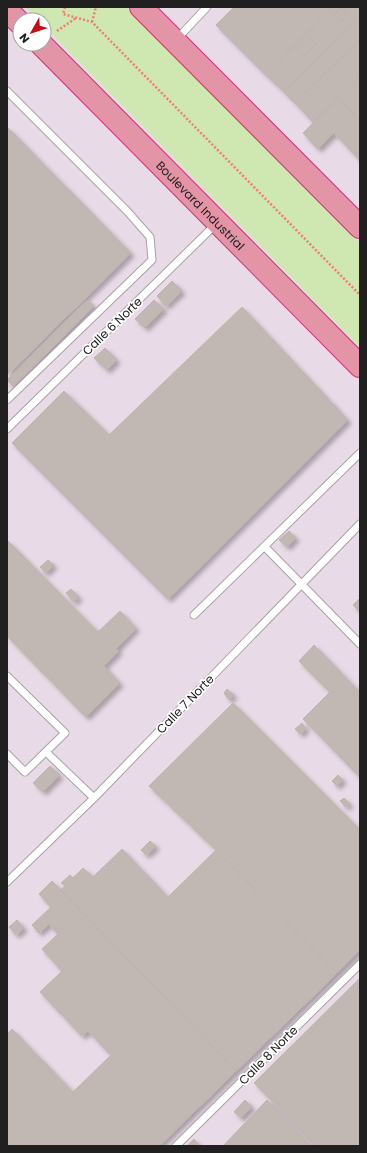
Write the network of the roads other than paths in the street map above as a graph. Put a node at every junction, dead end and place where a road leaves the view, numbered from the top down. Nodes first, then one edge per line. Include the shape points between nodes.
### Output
1 (141, 7) edge
2 (207, 7) edge
3 (175, 41) junction
4 (52, 47) edge
5 (7, 91) edge
6 (217, 222) junction
7 (360, 227) edge
8 (360, 366) edge
9 (7, 400) edge
10 (7, 429) edge
11 (360, 453) edge
12 (360, 524) edge
13 (265, 547) junction
14 (301, 583) junction
15 (194, 615) dead end
16 (360, 644) edge
17 (7, 676) edge
18 (46, 752) junction
19 (7, 754) edge
20 (94, 798) junction
21 (7, 882) edge
22 (360, 964) edge
23 (176, 1146) edge

1 - 3 highway
2 - 3 lane
3 - 7 highway
4 - 6 highway, Boulevard Industrial
5 - 9 lane via 150,237 152,260
6 - 8 highway, Boulevard Industrial
6 - 10 lane, Calle 6 Norte
11 - 13 lane
12 - 14 lane, Calle 7 Norte
13 - 14 lane
13 - 15 lane
14 - 16 lane
14 - 20 lane, Calle 7 Norte
17 - 18 lane via 65,733
18 - 19 lane via 25,772
18 - 20 lane
20 - 21 lane, Calle 7 Norte
22 - 23 lane, Calle 8 Norte

